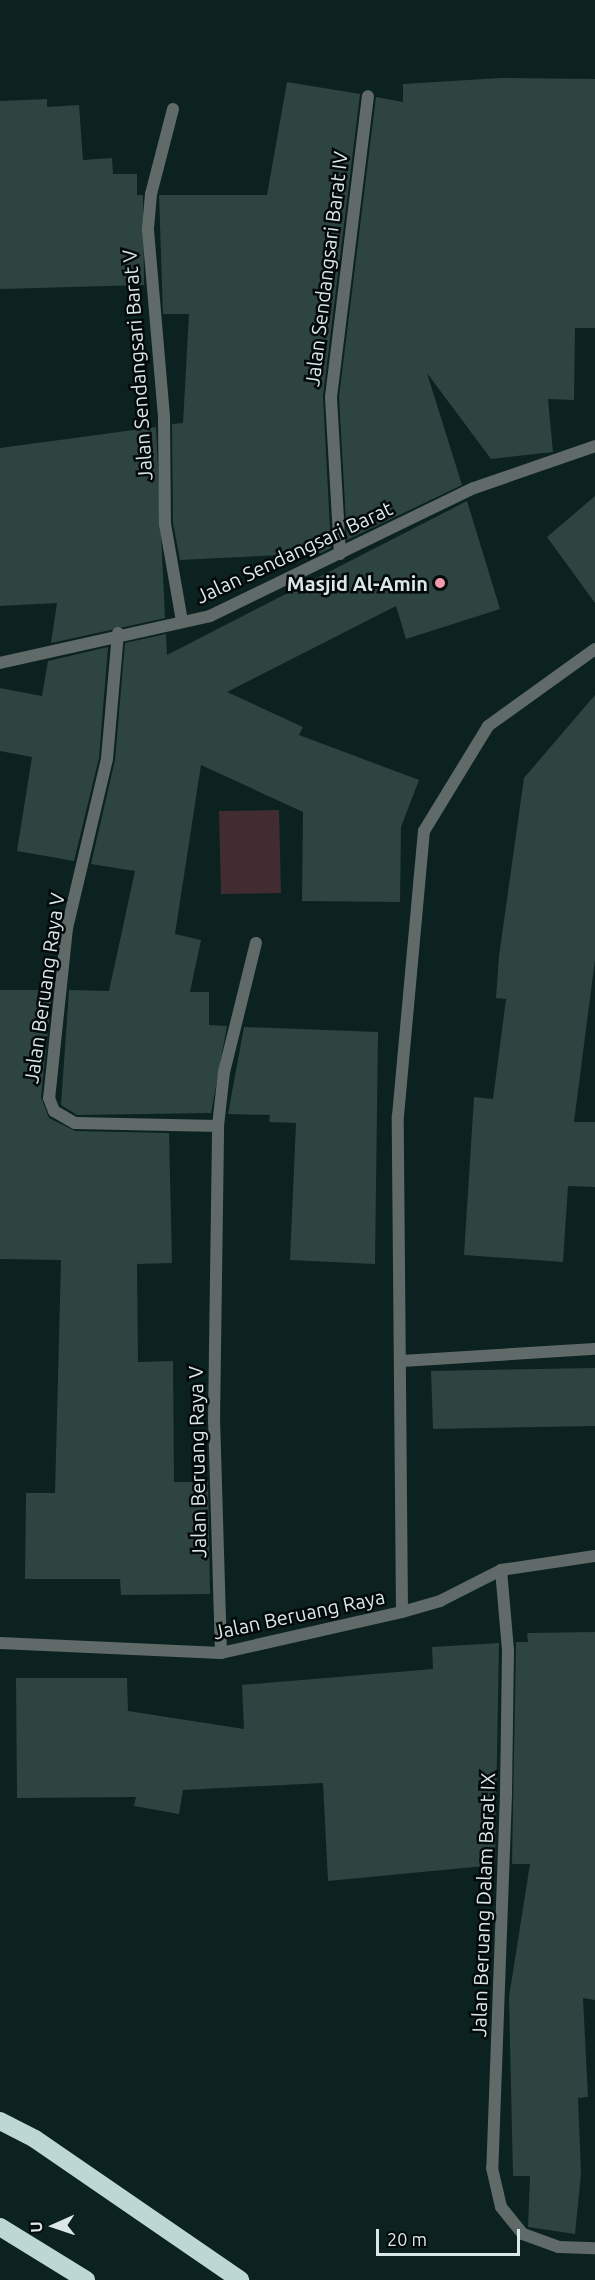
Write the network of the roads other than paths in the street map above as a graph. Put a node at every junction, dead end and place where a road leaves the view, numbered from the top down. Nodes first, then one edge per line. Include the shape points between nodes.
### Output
1 (368, 96) dead end
2 (173, 109) dead end
3 (595, 446) edge
4 (340, 555) junction
5 (182, 621) junction
6 (118, 633) junction
7 (595, 649) edge
8 (0, 663) edge
9 (256, 943) dead end
10 (218, 1126) junction
11 (595, 1349) edge
12 (402, 1360) junction
13 (595, 1557) edge
14 (501, 1569) junction
15 (402, 1612) junction
16 (0, 1643) edge
17 (221, 1653) junction
18 (0, 2121) edge
19 (0, 2227) edge
20 (595, 2248) edge
21 (86, 2280) edge
22 (240, 2280) edge

1 - 4 street, Jalan Sendangsari Barat IV via 331,397
2 - 5 street, Jalan Sendangsari Barat V via 151,194 148,230 164,417 165,524
3 - 4 street, Jalan Sendangsari Barat via 474,488
4 - 5 street, Jalan Sendangsari Barat via 210,616
5 - 6 street, Jalan Sendangsari Barat
6 - 8 street, Jalan Sendangsari Barat
6 - 10 street, Jalan Beruang Raya V via 107,759 67,928 49,1098 54,1111 75,1123
7 - 12 street via 488,726 424,831 398,1116
9 - 10 street, Jalan Beruang Raya V via 224,1072
10 - 17 street, Jalan Beruang Raya V via 214,1421
11 - 12 street
12 - 15 street
13 - 14 street, Jalan Beruang Raya
14 - 15 street, Jalan Beruang Raya via 440,1601
14 - 20 street, Jalan Beruang Dalam Barat IX via 508,1650 507,1728 492,2168 501,2207 523,2234 559,2247
15 - 17 street, Jalan Beruang Raya
16 - 17 street, Jalan Beruang Raya
18 - 22 highway via 35,2139
19 - 21 highway

